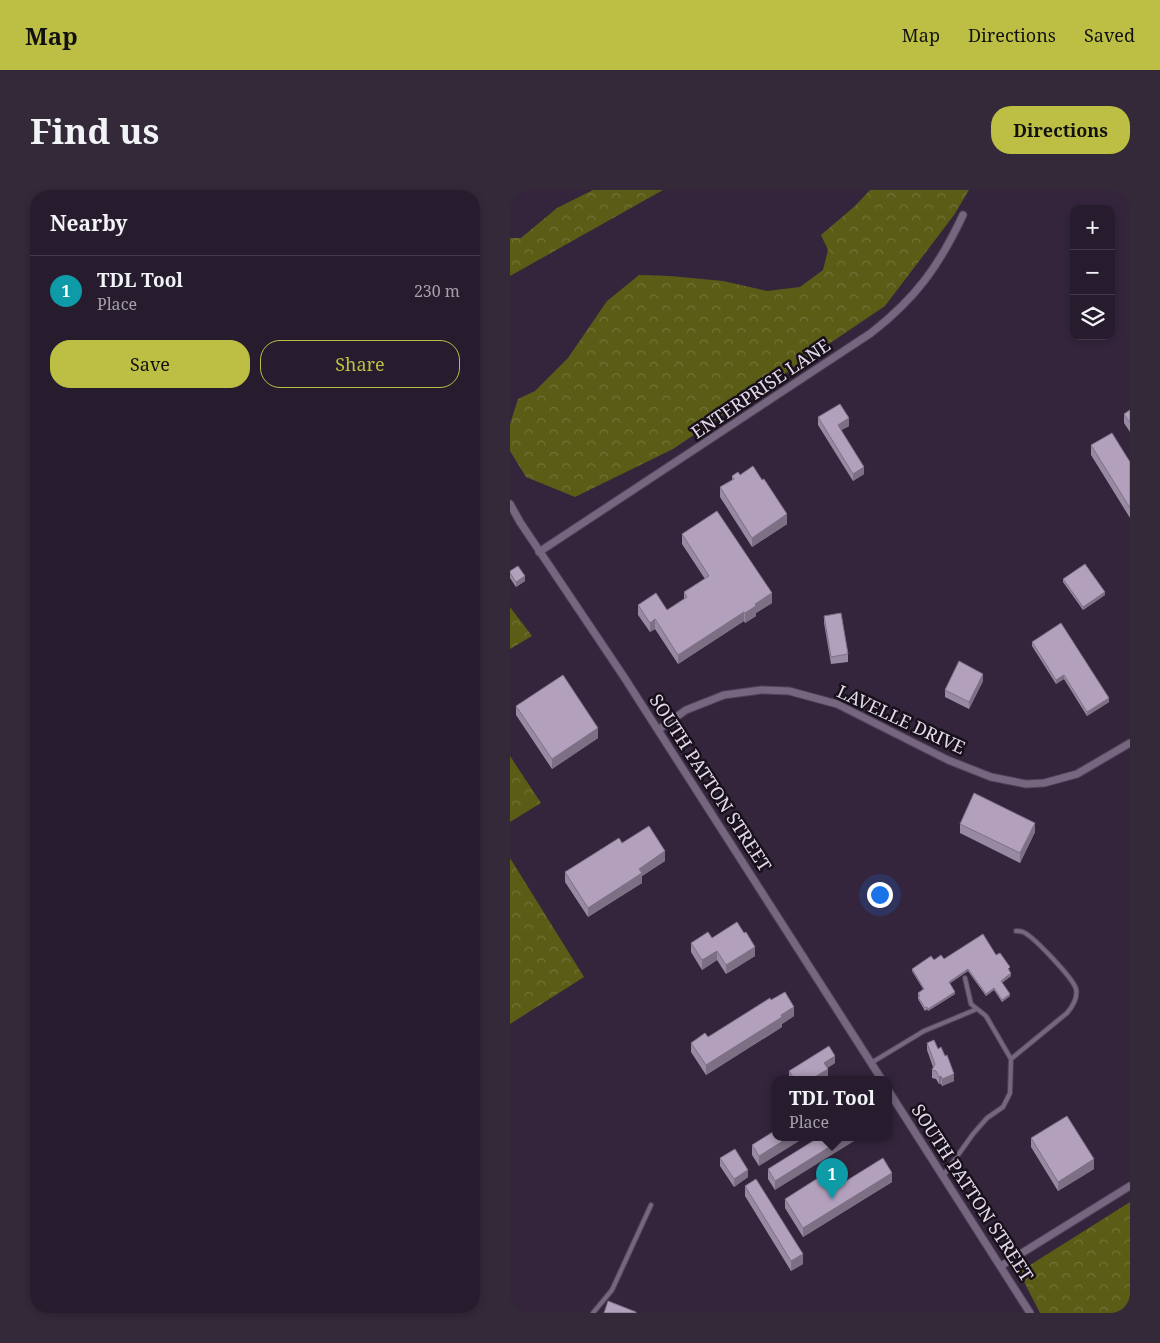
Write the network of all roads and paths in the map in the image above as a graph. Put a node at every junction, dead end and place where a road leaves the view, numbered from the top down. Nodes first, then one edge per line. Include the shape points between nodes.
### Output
1 (963, 215) dead end
2 (510, 504) edge
3 (540, 552) junction
4 (658, 730) junction
5 (1130, 743) edge
6 (1016, 931) dead end
7 (965, 978) dead end
8 (977, 1009) junction
9 (1011, 1059) junction
10 (871, 1063) junction
11 (879, 1076) edge
12 (892, 1096) edge
13 (944, 1176) junction
14 (1130, 1186) edge
15 (651, 1205) dead end
16 (1001, 1266) junction
17 (593, 1313) edge
18 (1030, 1313) edge

1 - 3 street, ENTERPRISE LANE via 926,280 883,324
2 - 3 street, SOUTH PATTON STREET
3 - 4 street, SOUTH PATTON STREET
4 - 5 street, LAVELLE DRIVE via 686,710 724,694 789,691 837,704 948,760 991,777 1026,784 1077,774
4 - 10 street, SOUTH PATTON STREET
6 - 9 lane via 1024,932 1034,940 1060,967 1073,982 1076,998 1068,1013
7 - 8 lane via 972,1004
8 - 9 lane via 986,1016
8 - 10 lane via 924,1031
9 - 13 lane via 1010,1094 1004,1107 987,1118 973,1134
10 - 11 street, SOUTH PATTON STREET
12 - 13 street, SOUTH PATTON STREET
13 - 16 street, SOUTH PATTON STREET
14 - 16 street
15 - 17 lane via 612,1290
16 - 18 street, SOUTH PATTON STREET

